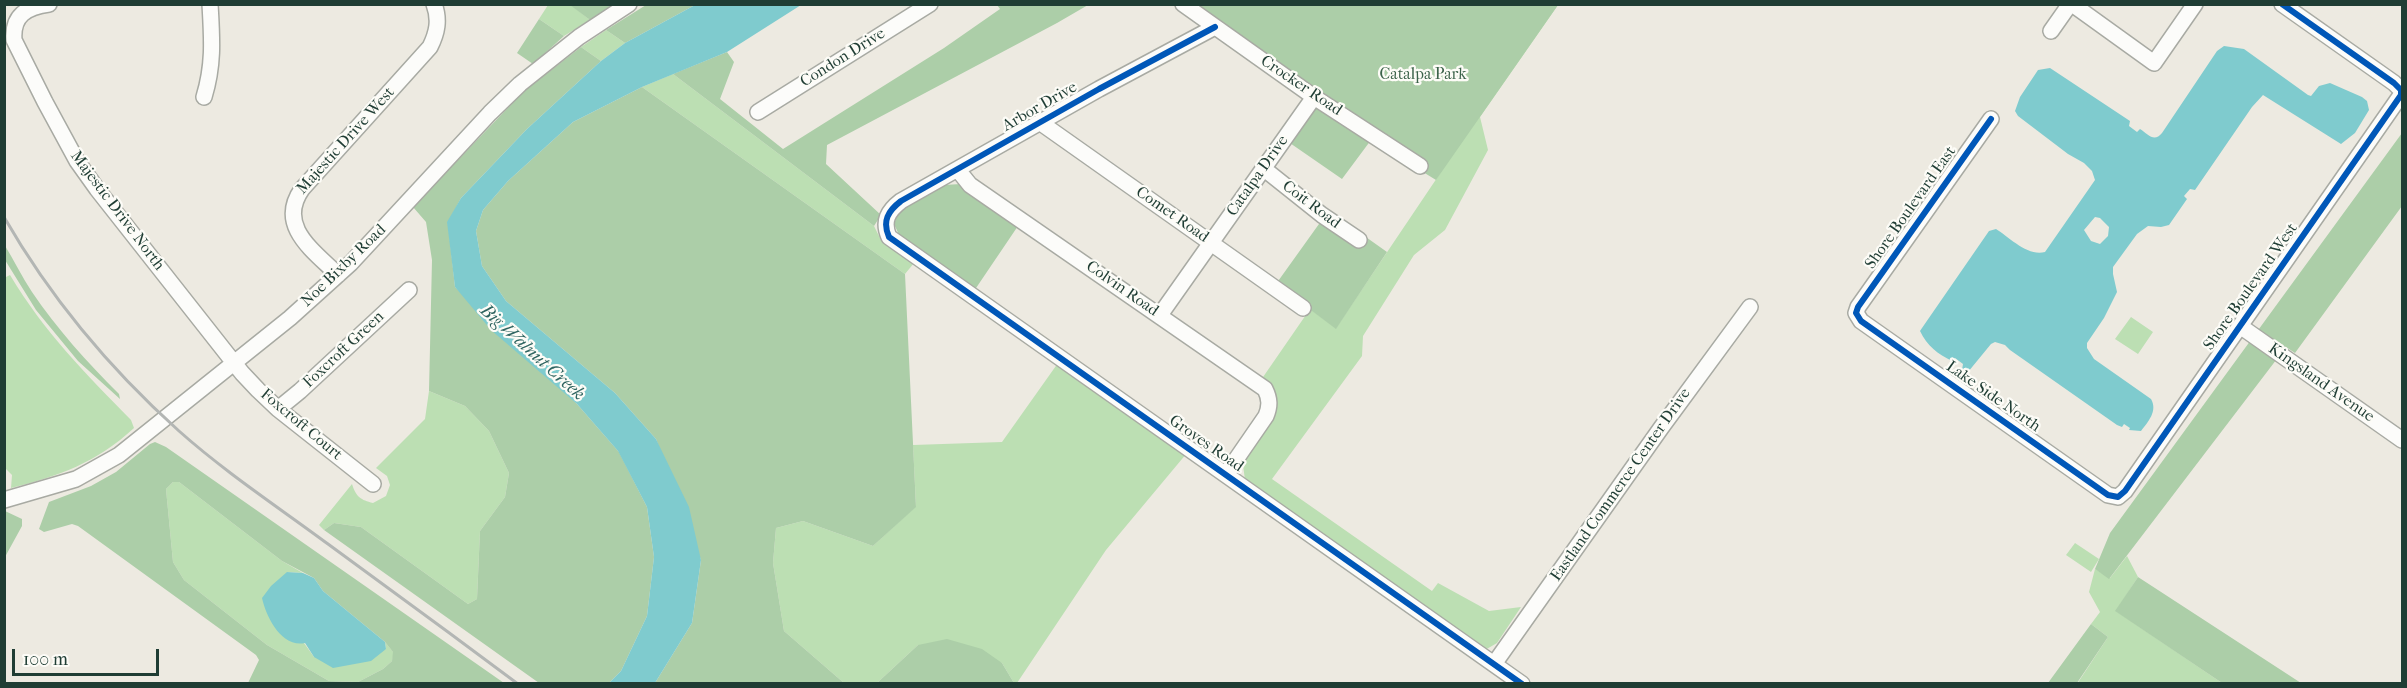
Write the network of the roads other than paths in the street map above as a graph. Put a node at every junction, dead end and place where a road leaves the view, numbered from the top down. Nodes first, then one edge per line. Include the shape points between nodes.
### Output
1 (49, 4) edge
2 (210, 4) edge
3 (434, 4) edge
4 (629, 4) edge
5 (930, 4) edge
6 (1183, 4) edge
7 (2071, 4) edge
8 (2195, 4) edge
9 (2282, 4) edge
10 (1215, 27) junction
11 (2051, 31) dead end
12 (204, 97) dead end
13 (1314, 97) junction
14 (758, 112) dead end
15 (1990, 119) dead end
16 (1041, 123) junction
17 (1420, 166) dead end
18 (1263, 168) junction
19 (958, 170) junction
20 (886, 219) joint
21 (1359, 240) dead end
22 (1211, 242) junction
23 (338, 275) junction
24 (409, 290) dead end
25 (1750, 307) dead end
26 (1303, 308) dead end
27 (1856, 314) joint
28 (1160, 315) junction
29 (2240, 326) junction
30 (234, 362) junction
31 (278, 409) junction
32 (2403, 440) edge
33 (1226, 474) junction
34 (373, 484) dead end
35 (2118, 497) joint
36 (4, 500) edge
37 (1494, 664) junction
38 (1522, 684) edge

1 - 30 street, Majestic Drive North via 28,8 20,15 13,31 16,48 97,189
2 - 12 street via 213,48
3 - 23 street, Majestic Drive West via 437,28 430,47 302,189 294,204 295,229
4 - 23 street, Noe Bixby Road via 520,84
5 - 14 street, Condon Drive
6 - 10 street, Crocker Road
7 - 8 street via 2154,63
7 - 11 street
9 - 29 street, Shore Boulevard West via 2401,90 2399,100
10 - 13 street, Crocker Road
10 - 16 street, Arbor Drive
13 - 17 street, Crocker Road
13 - 18 street, Catalpa Drive
15 - 27 street, Shore Boulevard East
16 - 19 street, Arbor Drive
16 - 22 street, Comet Road
18 - 21 street, Coit Road
18 - 22 street, Catalpa Drive
19 - 20 street, Arbor Drive via 900,201
19 - 28 street, Colvin Road via 970,185
20 - 33 street, Groves Road via 886,230 893,242
22 - 26 street, Comet Road
22 - 28 street, Catalpa Drive
23 - 30 street, Noe Bixby Road
24 - 31 street, Foxcroft Green
25 - 37 street, Eastland Commerce Center Drive
27 - 35 street, Lake Side North via 1860,321 2108,495
28 - 33 street, Colvin Road via 1265,389 1269,398 1266,416
29 - 32 street, Kingsland Avenue
29 - 35 street, Shore Boulevard West
30 - 31 street, Foxcroft Court
30 - 36 street, Noe Bixby Road via 104,464 76,479
31 - 34 street, Foxcroft Court
33 - 37 street, Groves Road
37 - 38 street, Groves Road

